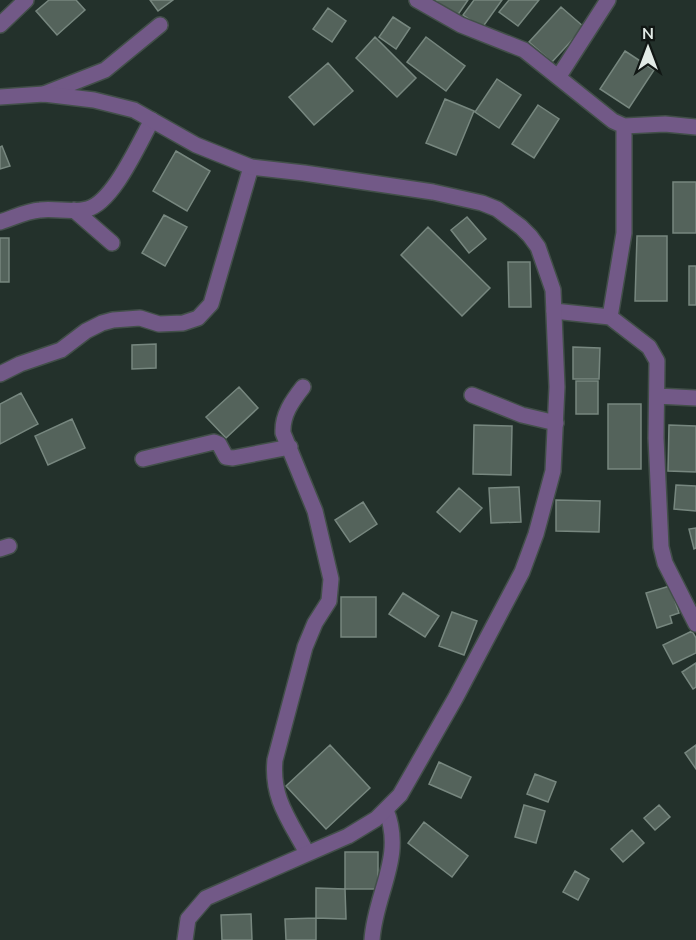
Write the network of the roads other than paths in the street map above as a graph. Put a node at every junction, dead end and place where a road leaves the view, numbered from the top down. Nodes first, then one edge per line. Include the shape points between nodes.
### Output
1 (26, 0) edge
2 (417, 0) edge
3 (601, 3) edge
4 (160, 24) dead end
5 (0, 25) edge
6 (559, 76) junction
7 (44, 94) junction
8 (0, 97) edge
9 (152, 120) junction
10 (624, 126) junction
11 (696, 127) edge
12 (251, 167) junction
13 (75, 210) junction
14 (0, 222) edge
15 (112, 243) dead end
16 (554, 311) junction
17 (610, 317) junction
18 (0, 374) edge
19 (303, 387) dead end
20 (472, 395) dead end
21 (657, 396) junction
22 (696, 398) edge
23 (556, 423) junction
24 (290, 447) junction
25 (143, 459) dead end
26 (696, 624) edge
27 (386, 810) junction
28 (307, 853) junction
29 (185, 940) edge
30 (372, 940) edge

1 - 5 street
2 - 6 street via 460,24 524,50
3 - 6 street
4 - 7 street via 105,70
6 - 10 street
7 - 8 street
7 - 9 street via 94,100 135,110
9 - 12 street via 196,145
9 - 13 street via 106,196 87,209
10 - 11 street
10 - 17 street via 624,232
12 - 16 street via 433,192 497,209 521,227 538,247 553,291
12 - 18 street via 211,304 198,318 177,324 140,318 102,323 61,350
13 - 14 street via 40,210
13 - 15 street
16 - 17 street
16 - 23 street
17 - 21 street via 649,347 657,361
19 - 24 street via 288,407 283,424
20 - 23 street via 522,415
21 - 22 street
21 - 26 street via 661,547
23 - 27 street via 553,471 522,572 419,762 400,795
24 - 25 street via 233,458 226,457 214,442
24 - 28 street via 315,511 331,579 329,601 315,623 299,666 274,773 277,795
27 - 28 street via 348,836
27 - 30 street via 392,824 392,855 376,908
28 - 29 street via 206,898 188,919

